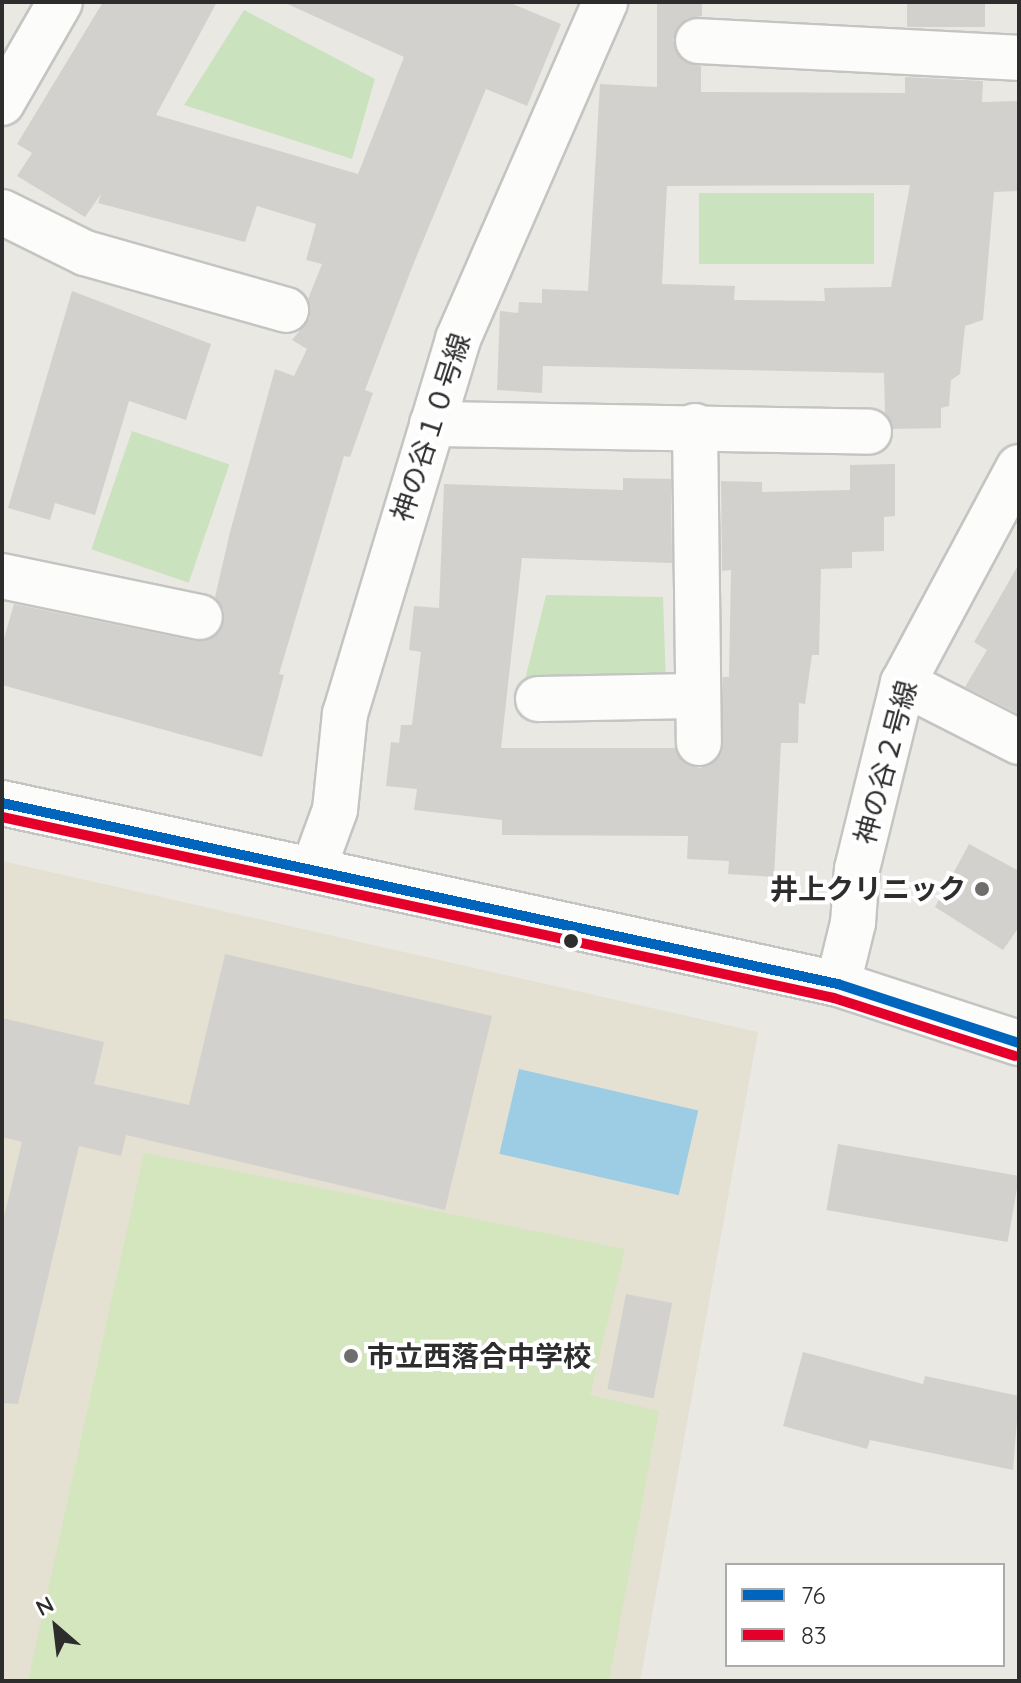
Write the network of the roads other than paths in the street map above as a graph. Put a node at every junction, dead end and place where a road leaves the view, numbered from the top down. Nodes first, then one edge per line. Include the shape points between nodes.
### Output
1 (60, 2) edge
2 (603, 2) edge
3 (698, 41) dead end
4 (1019, 58) edge
5 (2, 103) edge
6 (2, 212) edge
7 (286, 310) dead end
8 (432, 424) junction
9 (695, 426) junction
10 (869, 432) dead end
11 (1019, 467) edge
12 (2, 576) edge
13 (200, 617) dead end
14 (903, 683) junction
15 (695, 696) junction
16 (538, 699) dead end
17 (1019, 742) edge
18 (699, 743) dead end
19 (2, 803) edge
20 (313, 870) junction
21 (838, 984) junction
22 (1019, 1043) edge

1 - 5 street
2 - 8 street, 神の谷１０号線 via 458,339
3 - 4 street
6 - 7 street via 85,253
8 - 9 street
8 - 20 street, 神の谷１０号線 via 345,714 335,810
9 - 10 street
9 - 15 street
11 - 14 street, 神の谷２号線
12 - 13 street
14 - 17 street
14 - 21 street, 神の谷２号線 via 857,869 853,923
15 - 16 street
15 - 18 street
19 - 20 street
20 - 21 street
21 - 22 street

